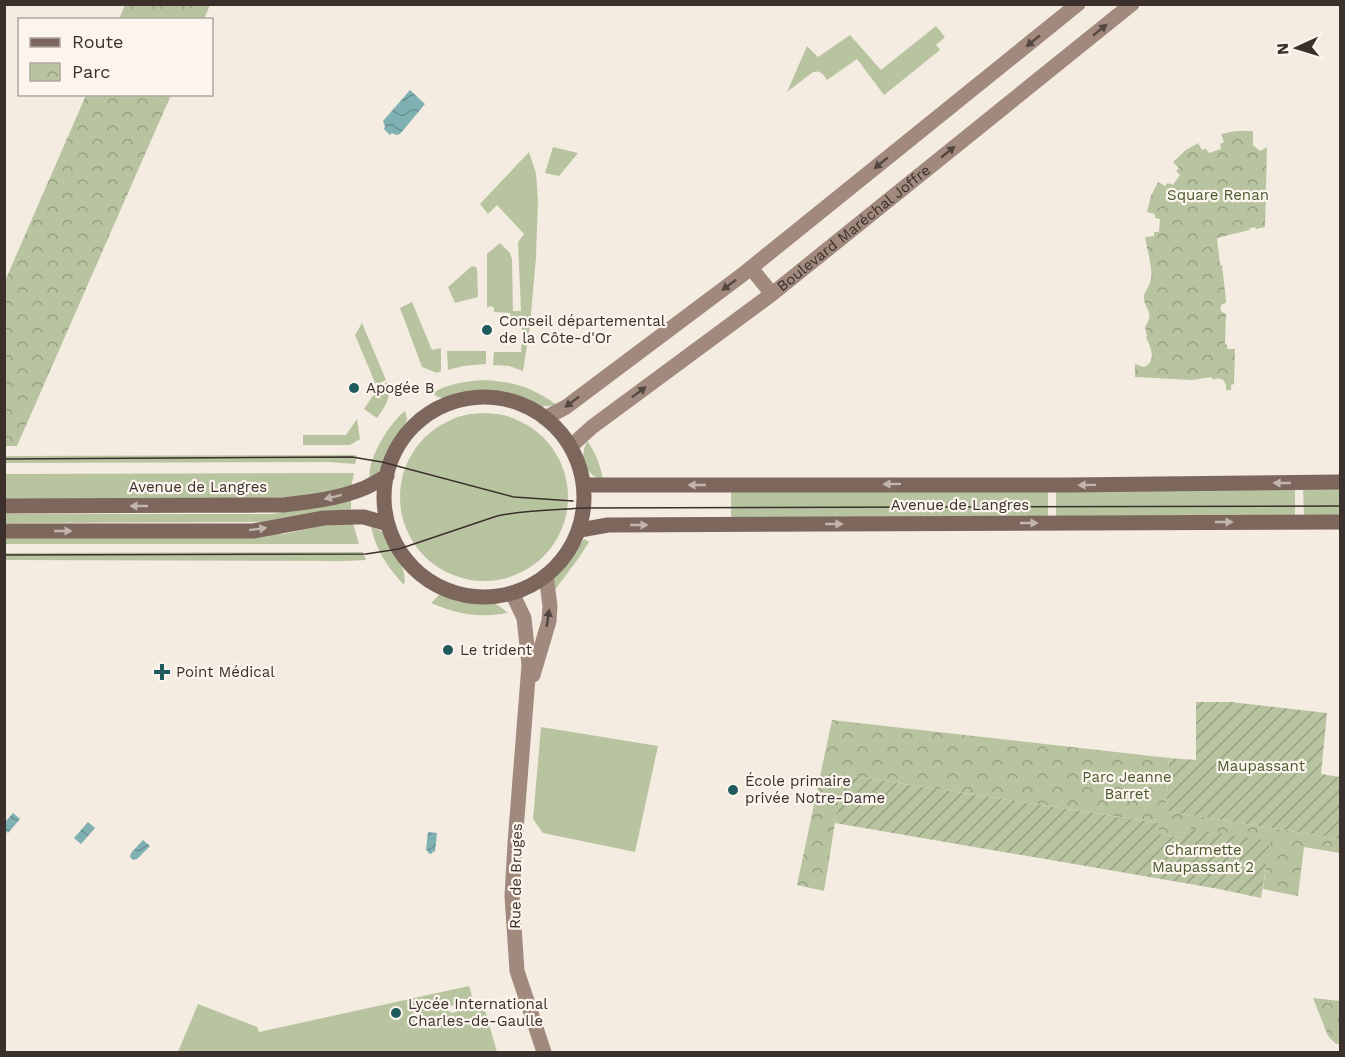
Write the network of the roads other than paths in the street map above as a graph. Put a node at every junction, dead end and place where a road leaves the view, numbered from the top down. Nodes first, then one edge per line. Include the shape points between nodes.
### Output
1 (1078, 4) edge
2 (1132, 4) edge
3 (751, 268) junction
4 (772, 294) junction
5 (545, 418) junction
6 (571, 447) junction
7 (387, 476) junction
8 (1341, 482) edge
9 (583, 485) junction
10 (4, 506) edge
11 (1341, 522) edge
12 (388, 524) junction
13 (580, 530) junction
14 (4, 531) edge
15 (546, 574) junction
16 (512, 593) junction
17 (527, 695) junction
18 (544, 1053) edge

1 -> 3 main road
4 -> 2 main road, Boulevard Maréchal Joffre
3 - 4 main road
3 -> 5 main road via 566,407
6 -> 4 main road, Boulevard Maréchal Joffre via 592,427
5 - 6 main road
5 - 7 main road via 514,401 492,398 440,406 406,433
6 - 9 main road
7 -> 10 main road, Avenue de Langres via 354,492 283,505
7 - 12 main road
8 -> 9 main road, Avenue de Langres
9 - 13 main road
13 -> 11 main road, Avenue de Langres via 608,525
14 -> 12 main road via 253,531 324,518 356,517
12 - 16 main road via 412,566 441,587 460,594
13 - 15 main road via 569,552
15 - 16 main road
17 -> 15 main road, Rue de Bruges via 549,621
16 - 17 main road, Rue de Bruges via 524,618 529,665
17 - 18 main road, Rue de Bruges via 512,896 517,971

